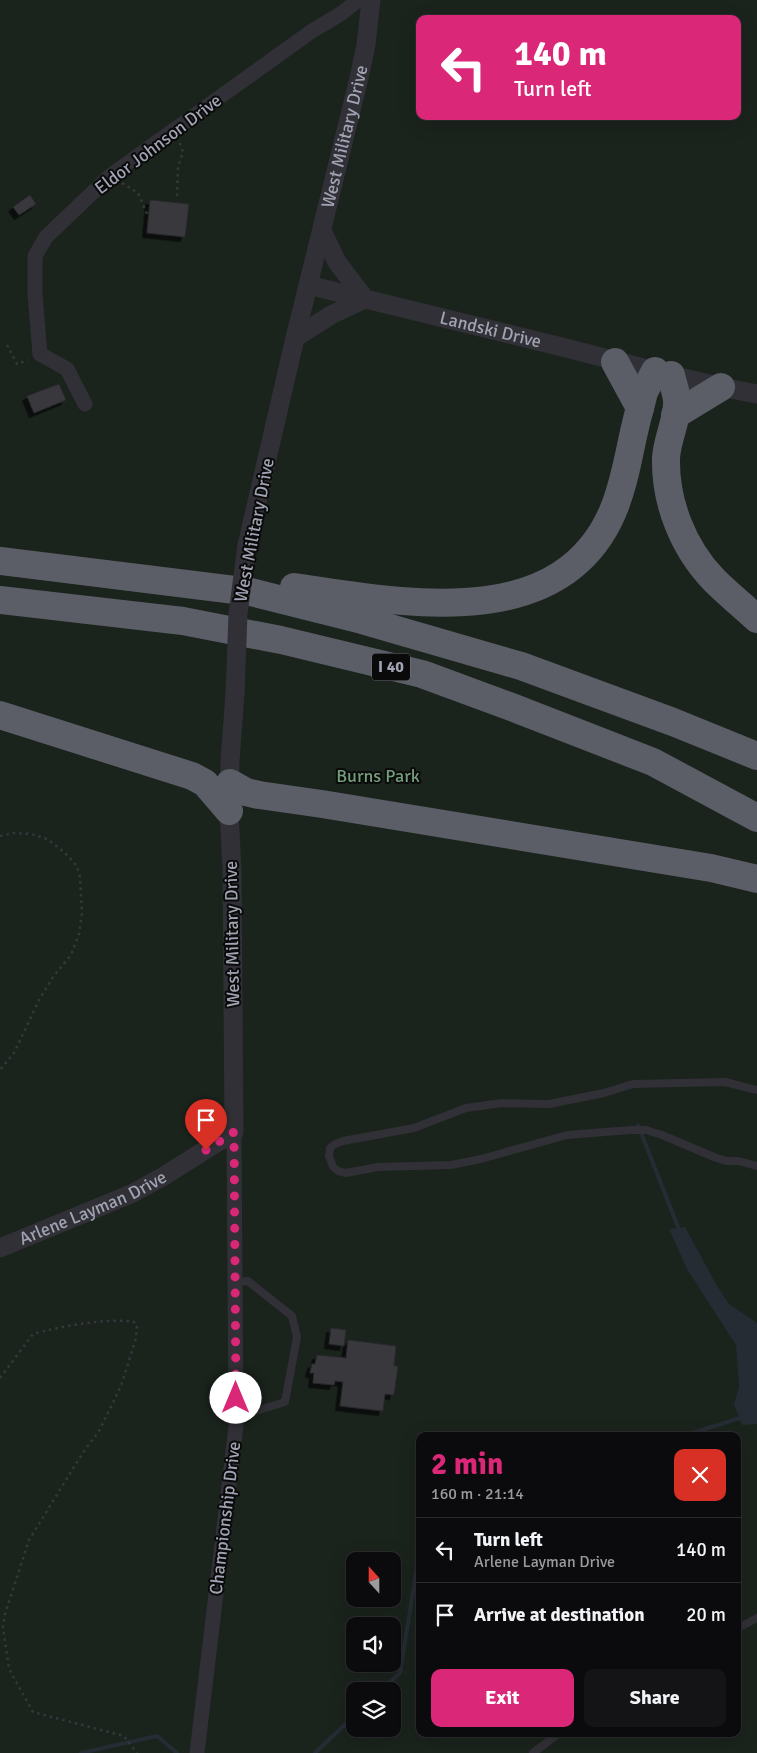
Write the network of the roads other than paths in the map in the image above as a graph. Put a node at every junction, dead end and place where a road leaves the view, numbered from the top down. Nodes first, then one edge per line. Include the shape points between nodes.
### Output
1 (358, 0) edge
2 (371, 0) edge
3 (322, 231) junction
4 (308, 285) junction
5 (365, 299) junction
6 (295, 338) junction
7 (615, 362) junction
8 (663, 373) junction
9 (721, 387) junction
10 (757, 394) edge
11 (85, 404) dead end
12 (640, 408) junction
13 (675, 415) junction
14 (0, 561) edge
15 (251, 592) junction
16 (0, 600) edge
17 (757, 619) edge
18 (0, 715) edge
19 (757, 756) edge
20 (230, 772) junction
21 (192, 776) junction
22 (269, 796) junction
23 (229, 817) junction
24 (757, 818) edge
25 (757, 879) edge
26 (757, 1090) edge
27 (234, 1132) junction
28 (757, 1166) edge
29 (0, 1248) edge
30 (236, 1282) junction
31 (236, 1417) junction
32 (757, 1618) edge
33 (741, 1626) edge
34 (554, 1737) edge
35 (197, 1753) edge
36 (533, 1753) edge

1 - 11 street, Eldor Johnson Drive via 111,175 46,237 35,256 40,354 67,370
2 - 3 street, West Military Drive via 366,45
3 - 4 street, West Military Drive
3 - 5 street via 337,262
4 - 5 street, Landski Drive
4 - 6 street, West Military Drive
5 - 6 street via 331,315
5 - 7 street, Landski Drive
6 - 20 street, West Military Drive, bridge via 248,545 238,614
7 - 8 street, Landski Drive
7 - 12 highway
8 - 9 street, Landski Drive
8 - 12 highway via 644,392
8 - 13 highway via 676,398
9 - 10 street, Landski Drive
9 - 13 highway
12 - 15 highway via 613,512 580,559 547,582 503,598 479,601 401,602 267,583
13 - 17 highway via 666,457 671,500 681,531 708,573
14 - 15 highway, I 40
15 - 19 highway, I 40 via 434,639 521,666
16 - 24 highway, I 40 via 183,620 422,674 654,762
18 - 21 highway
20 - 21 highway
20 - 22 highway via 246,792
20 - 23 street, West Military Drive
21 - 23 highway via 205,783
22 - 23 highway
22 - 25 highway via 712,868
23 - 27 street, West Military Drive
26 - 28 lane via 725,1082 633,1084 549,1104 484,1105 466,1108 414,1128 343,1141 330,1148 329,1156 333,1167 346,1173 378,1167 451,1165 567,1135 646,1130 726,1161
27 - 29 street, Arlene Layman Drive via 131,1194
27 - 30 street, Championship Drive
30 - 31 street, Championship Drive
30 - 31 lane via 248,1281 292,1316 296,1337 285,1402
31 - 35 street, Championship Drive
32 - 33 lane
34 - 36 lane

